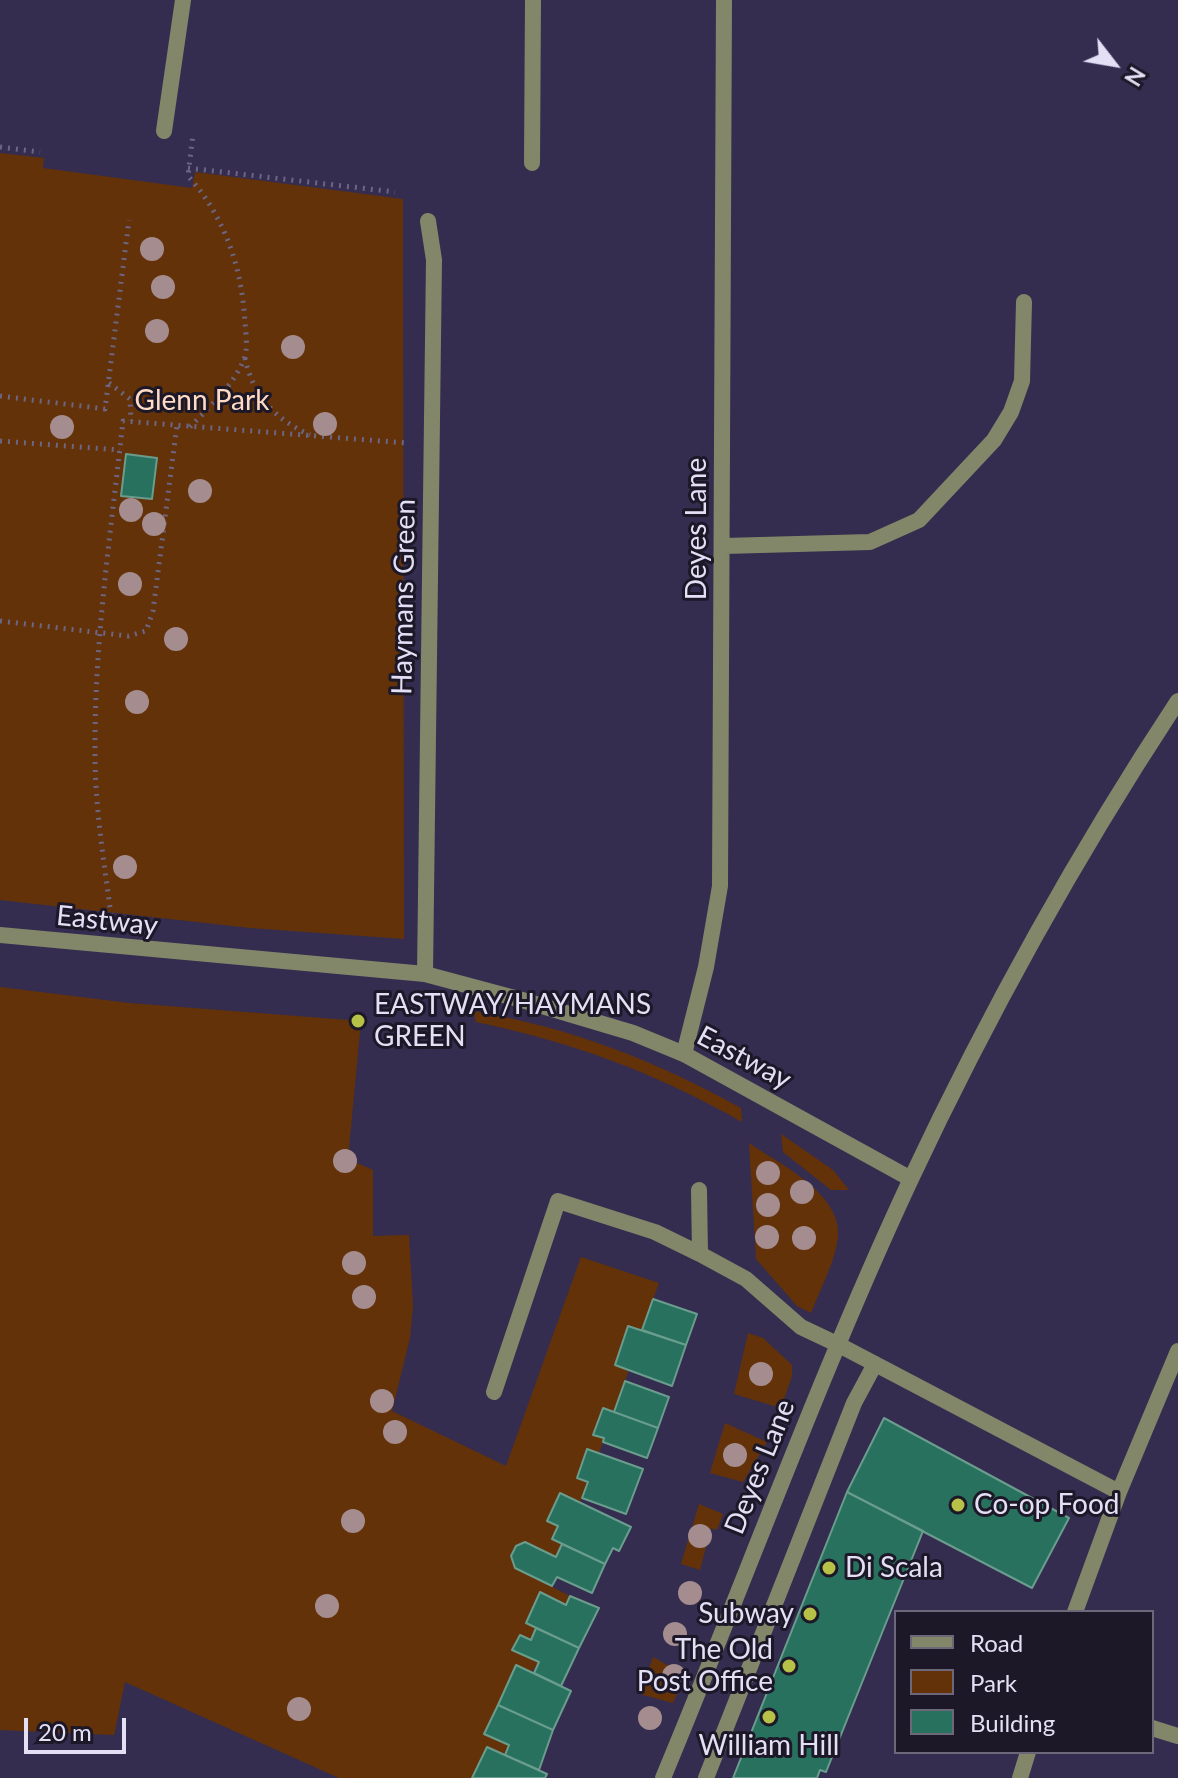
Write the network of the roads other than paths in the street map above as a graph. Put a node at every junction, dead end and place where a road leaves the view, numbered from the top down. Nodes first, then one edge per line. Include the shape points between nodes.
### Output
1 (183, 0) edge
2 (533, 0) edge
3 (724, 0) edge
4 (164, 131) dead end
5 (532, 163) dead end
6 (428, 221) dead end
7 (1024, 302) dead end
8 (724, 546) junction
9 (1178, 701) edge
10 (0, 935) edge
11 (425, 974) junction
12 (684, 1054) junction
13 (911, 1179) junction
14 (699, 1190) dead end
15 (700, 1254) junction
16 (839, 1345) junction
17 (1178, 1351) edge
18 (875, 1364) junction
19 (494, 1392) dead end
20 (1119, 1492) junction
21 (1076, 1610) edge
22 (1154, 1729) edge
23 (1178, 1736) edge
24 (1027, 1754) edge
25 (663, 1778) edge
26 (706, 1778) edge
27 (1020, 1778) edge

1 - 4 street
2 - 5 street
3 - 8 street, Deyes Lane
6 - 11 street, Haymans Green via 434,260
7 - 8 street via 1022,381 1011,412 994,440 919,520 870,542
8 - 12 street, Deyes Lane via 720,886
9 - 13 street via 1061,885
10 - 11 street, Eastway
11 - 12 street, Eastway via 633,1033
12 - 13 street, Eastway
13 - 16 street, Deyes Lane
14 - 15 street
15 - 16 street via 746,1279 801,1327
15 - 19 street via 655,1232 558,1201
16 - 18 street
16 - 25 street, Deyes Lane
17 - 20 street
18 - 20 street
18 - 26 street via 854,1403
20 - 21 street
22 - 23 street
24 - 27 street

